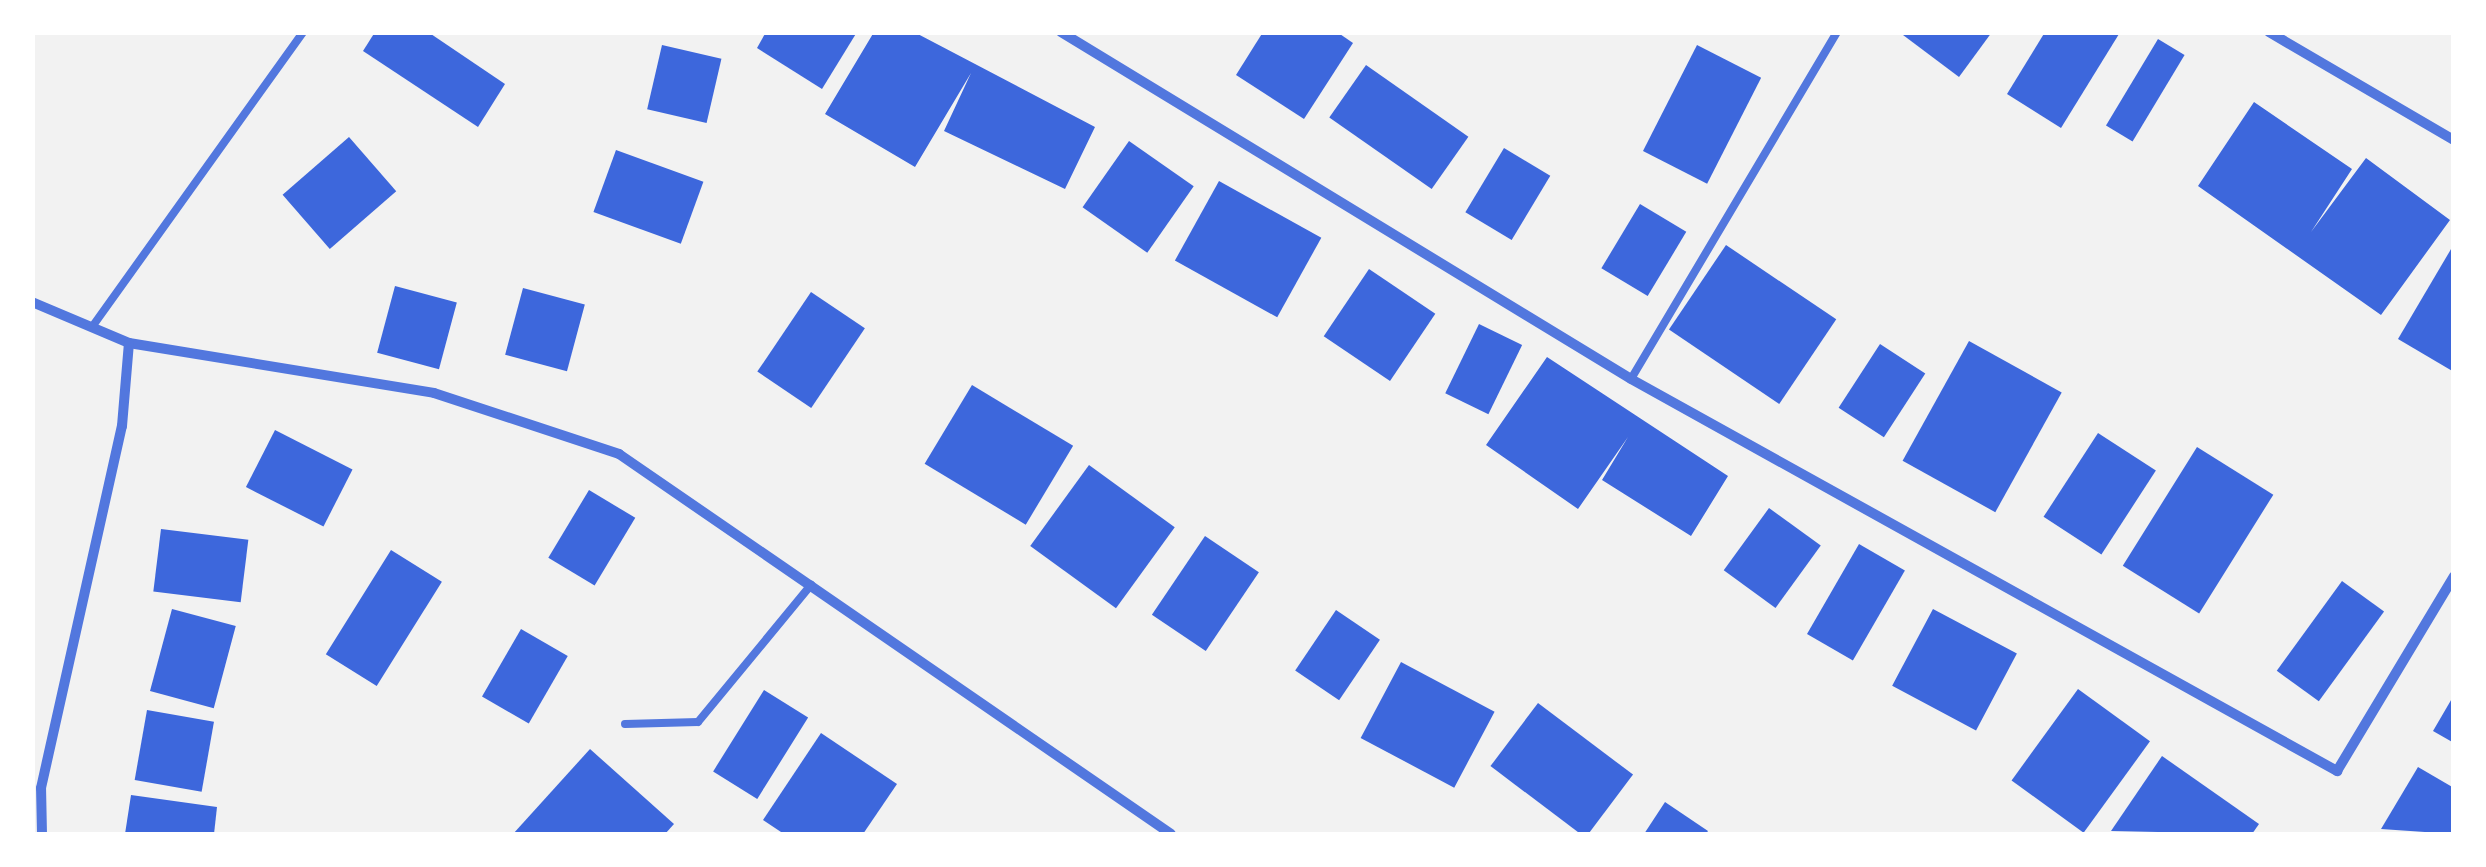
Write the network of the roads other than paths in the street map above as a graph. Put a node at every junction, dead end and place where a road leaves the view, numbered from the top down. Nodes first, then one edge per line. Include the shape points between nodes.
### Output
1 (303, 32) edge
2 (1060, 32) edge
3 (1837, 32) edge
4 (2269, 32) edge
5 (2454, 140) edge
6 (32, 302) edge
7 (92, 327) junction
8 (129, 343) junction
9 (1631, 379) junction
10 (2454, 576) edge
11 (810, 585) junction
12 (625, 724) dead end
13 (42, 834) edge
14 (1170, 834) edge

1 - 7 lane
2 - 9 street
3 - 9 lane
4 - 5 street
6 - 7 street
7 - 8 street
8 - 11 street via 434,393 620,454
8 - 13 street via 122,426 41,788
9 - 10 street via 2337,771
11 - 12 lane via 698,722
11 - 14 street

